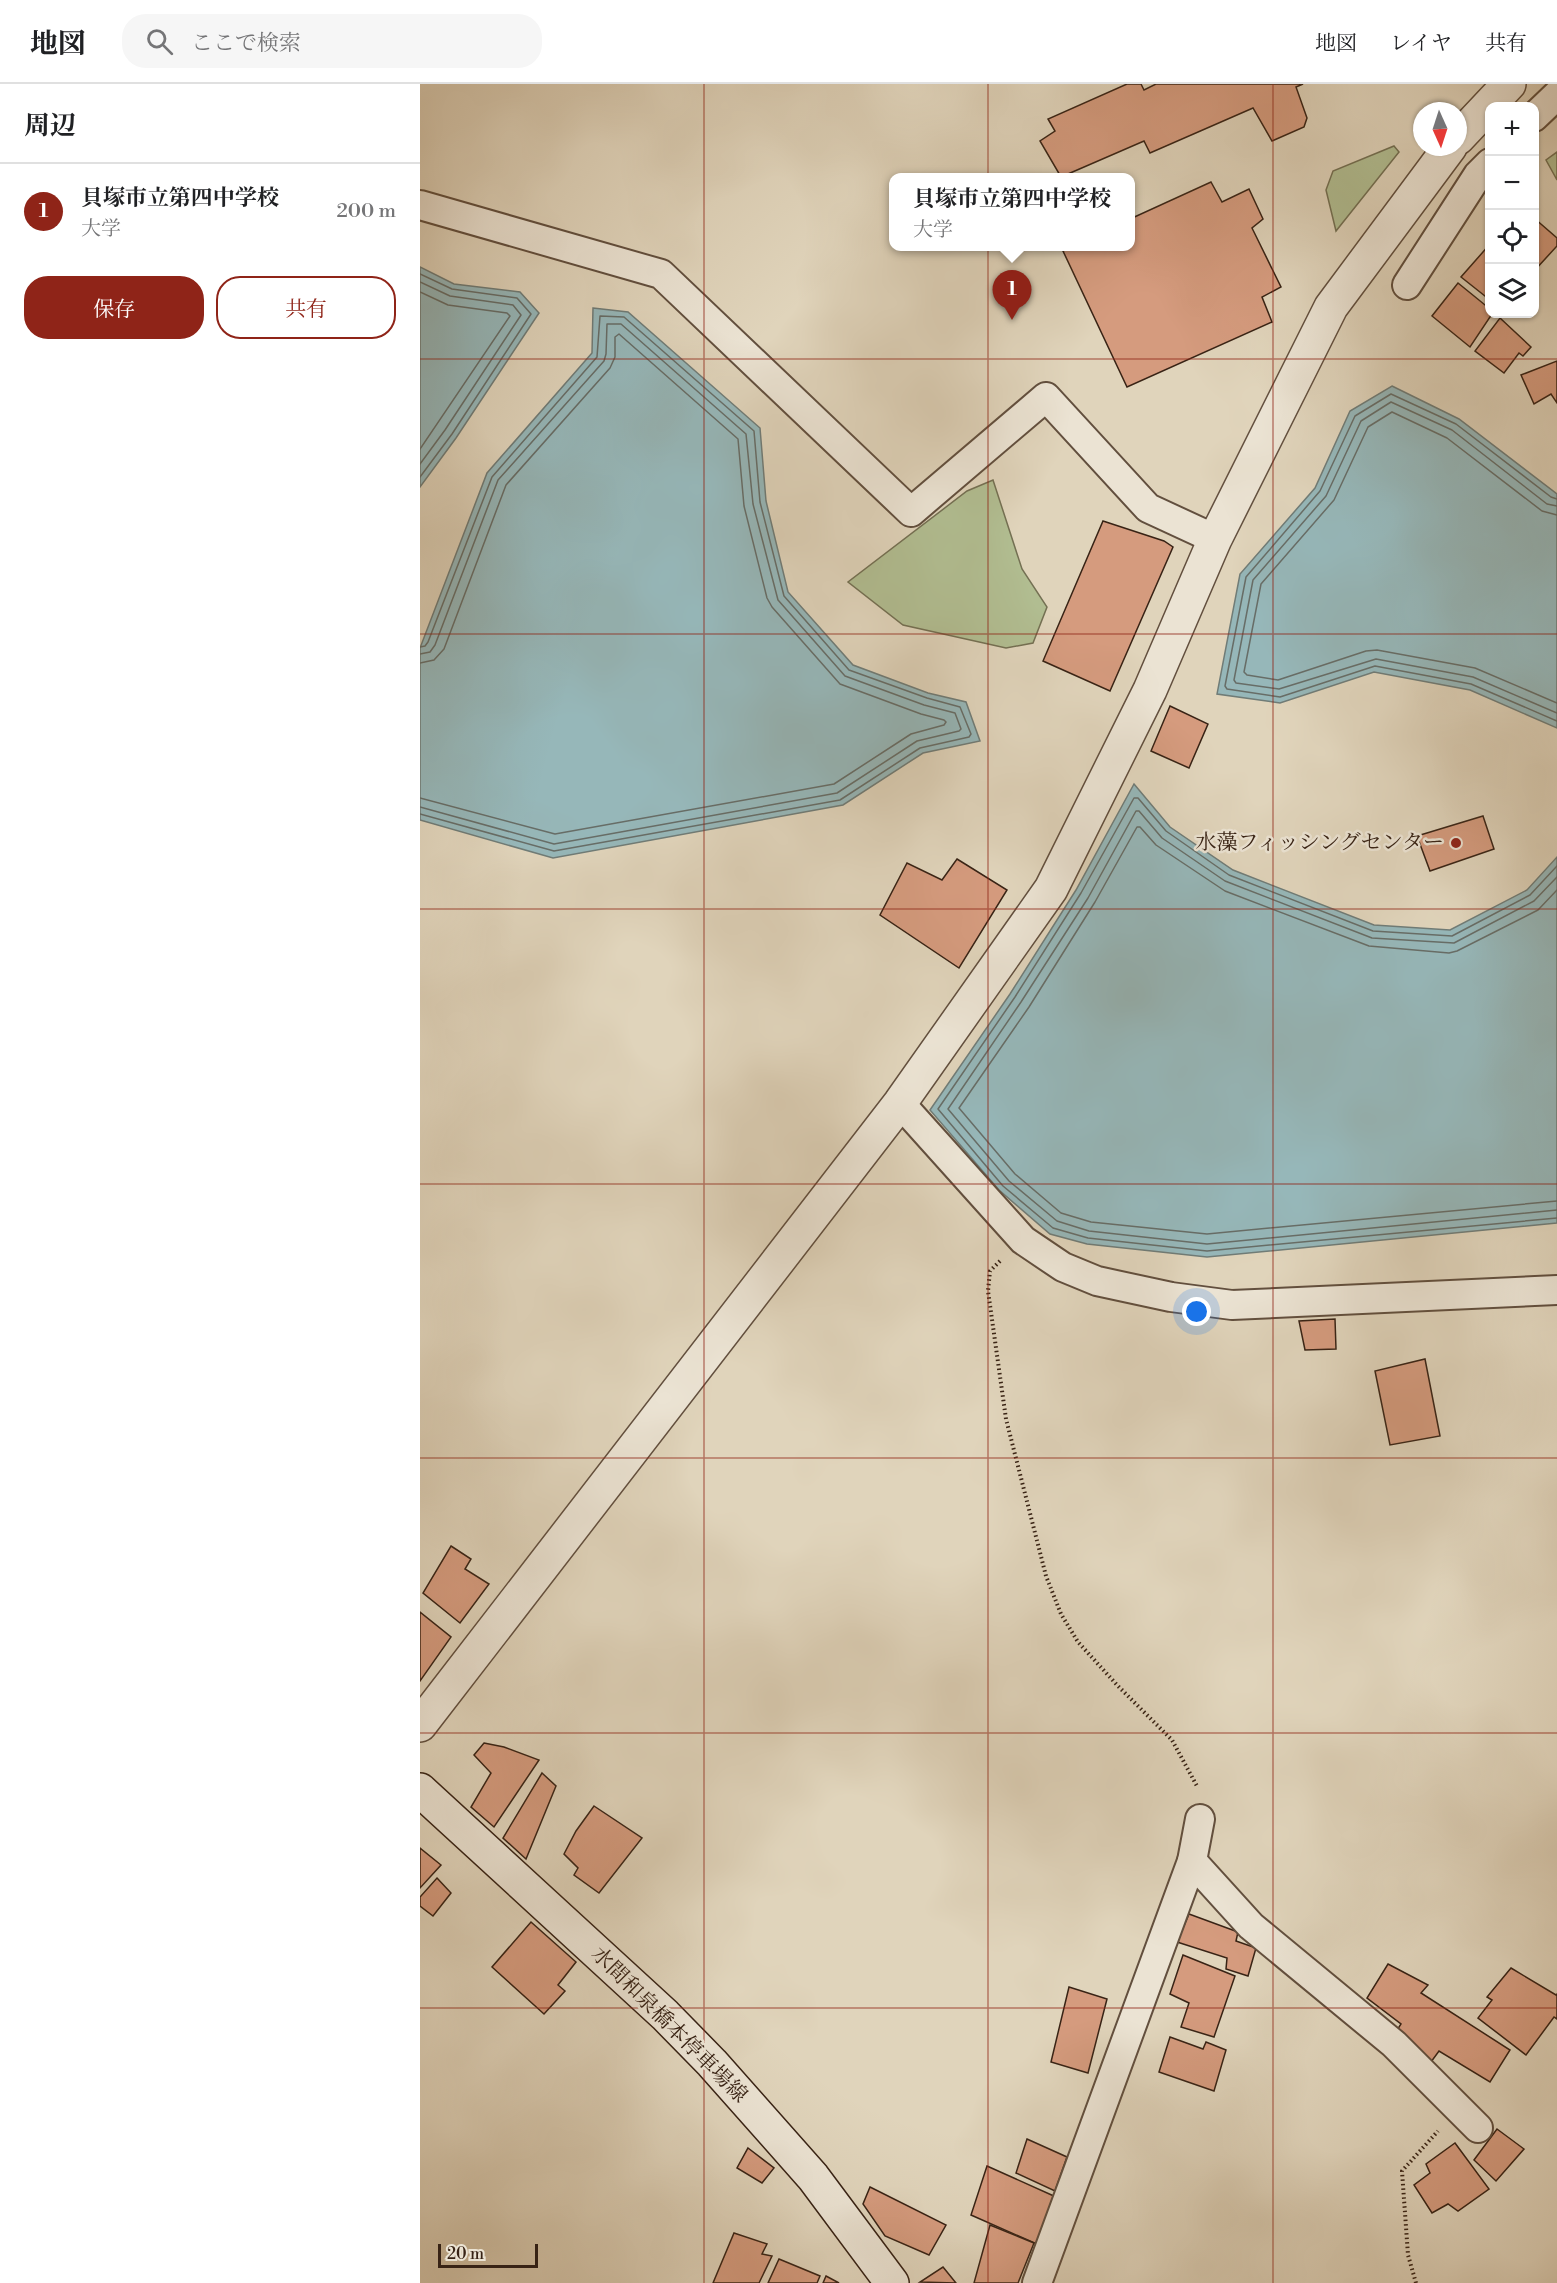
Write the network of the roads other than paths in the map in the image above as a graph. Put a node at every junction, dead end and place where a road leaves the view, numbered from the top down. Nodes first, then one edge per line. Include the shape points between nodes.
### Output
1 (1509, 84) edge
2 (1557, 95) edge
3 (1539, 112) edge
4 (1467, 128) edge
5 (1467, 148) edge
6 (1444, 156) edge
7 (1485, 162) edge
8 (1485, 167) edge
9 (420, 205) edge
10 (1407, 285) dead end
11 (1215, 539) junction
12 (900, 1103) junction
13 (1557, 1290) edge
14 (420, 1725) edge
15 (420, 1790) edge
16 (1200, 1819) road end
17 (1192, 1861) junction
18 (1468, 2119) road end
19 (892, 2283) edge
20 (1037, 2283) edge

1 - 4 street
2 - 3 street
5 - 7 street
6 - 11 street via 1331,307
8 - 10 street
9 - 11 street via 661,274 910,512 1046,397 1148,508
11 - 12 street via 1150,690 1051,889
12 - 13 street via 1023,1240 1063,1268 1097,1281 1232,1305
12 - 14 street
15 - 19 street, 水間和泉橋本停車場線 via 712,2063 813,2177
16 - 17 street
17 - 18 street via 1251,1926 1394,2044
17 - 20 street

